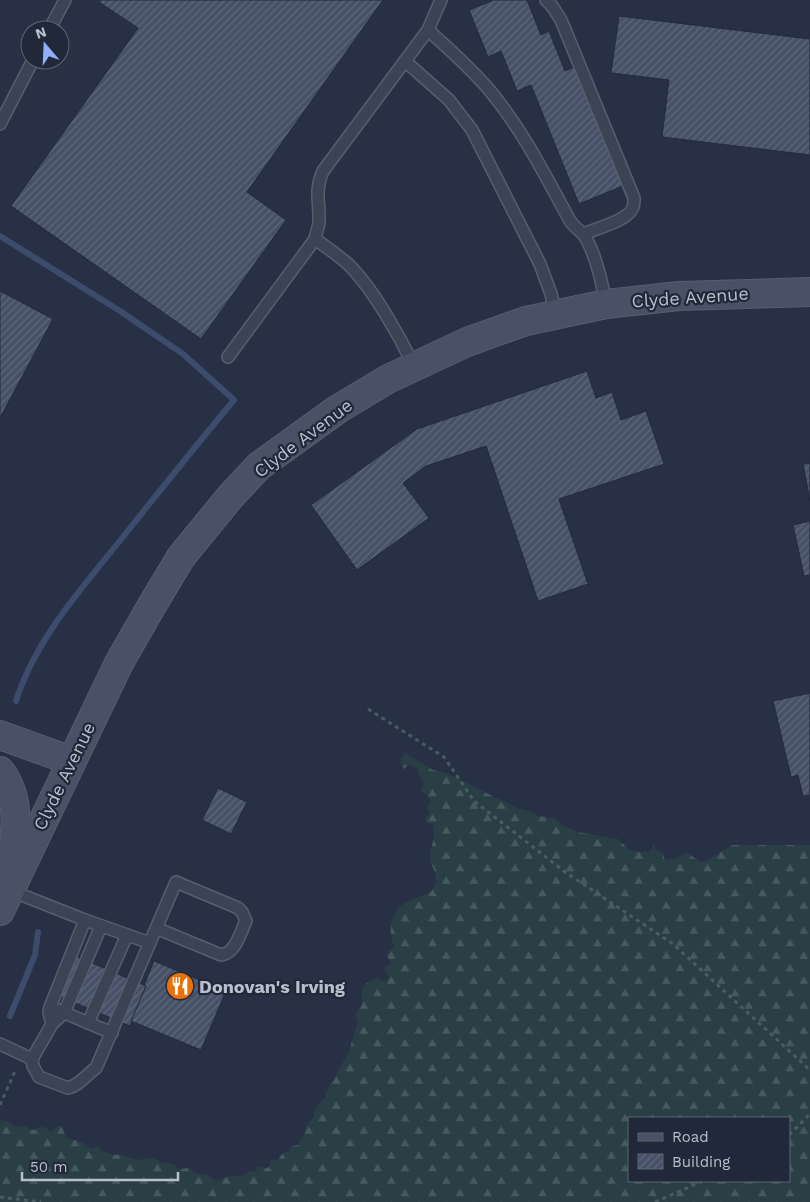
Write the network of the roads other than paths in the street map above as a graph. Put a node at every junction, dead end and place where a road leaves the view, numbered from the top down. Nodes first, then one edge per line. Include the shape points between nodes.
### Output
1 (65, 0) edge
2 (440, 0) edge
3 (546, 0) edge
4 (54, 20) edge
5 (428, 30) junction
6 (405, 62) junction
7 (28, 70) edge
8 (0, 124) edge
9 (583, 234) junction
10 (315, 239) junction
11 (810, 292) edge
12 (606, 304) junction
13 (556, 314) junction
14 (228, 358) dead end
15 (414, 366) junction
16 (0, 735) edge
17 (72, 761) junction
18 (0, 771) edge
19 (5, 900) edge
20 (85, 920) junction
21 (101, 926) junction
22 (156, 928) junction
23 (127, 935) junction
24 (150, 943) junction
25 (50, 1007) junction
26 (64, 1013) junction
27 (52, 1024) junction
28 (88, 1024) junction
29 (112, 1033) junction
30 (0, 1044) edge
31 (27, 1056) junction

1 - 4 lane
2 - 5 lane
3 - 9 lane via 561,20 634,198 634,206 623,218
5 - 6 lane
5 - 9 lane via 474,73 495,98 537,159 573,226
6 - 10 lane via 323,171 318,181 319,223
6 - 13 lane via 449,100 472,130 540,264
7 - 8 lane
9 - 12 lane via 602,281
10 - 14 lane
10 - 15 lane via 360,277 393,326
11 - 12 street, Clyde Avenue via 679,296
12 - 13 street, Clyde Avenue
13 - 15 street, Clyde Avenue via 467,342
15 - 17 street, Clyde Avenue via 315,426 259,466 230,497 181,557 151,607
16 - 17 street
17 - 19 street, Clyde Avenue
18 - 19 street via 10,786 16,818
19 - 20 lane
20 - 21 lane
20 - 25 lane
21 - 23 lane
21 - 26 lane
22 - 22 lane via 220,955 234,948 246,920 238,908 176,882
22 - 24 lane
23 - 24 lane
23 - 28 lane
24 - 29 lane
25 - 26 lane
25 - 27 lane
26 - 27 lane
26 - 28 lane
27 - 31 lane
28 - 29 lane
29 - 31 lane via 96,1068 74,1086 62,1087 39,1077
30 - 31 lane

